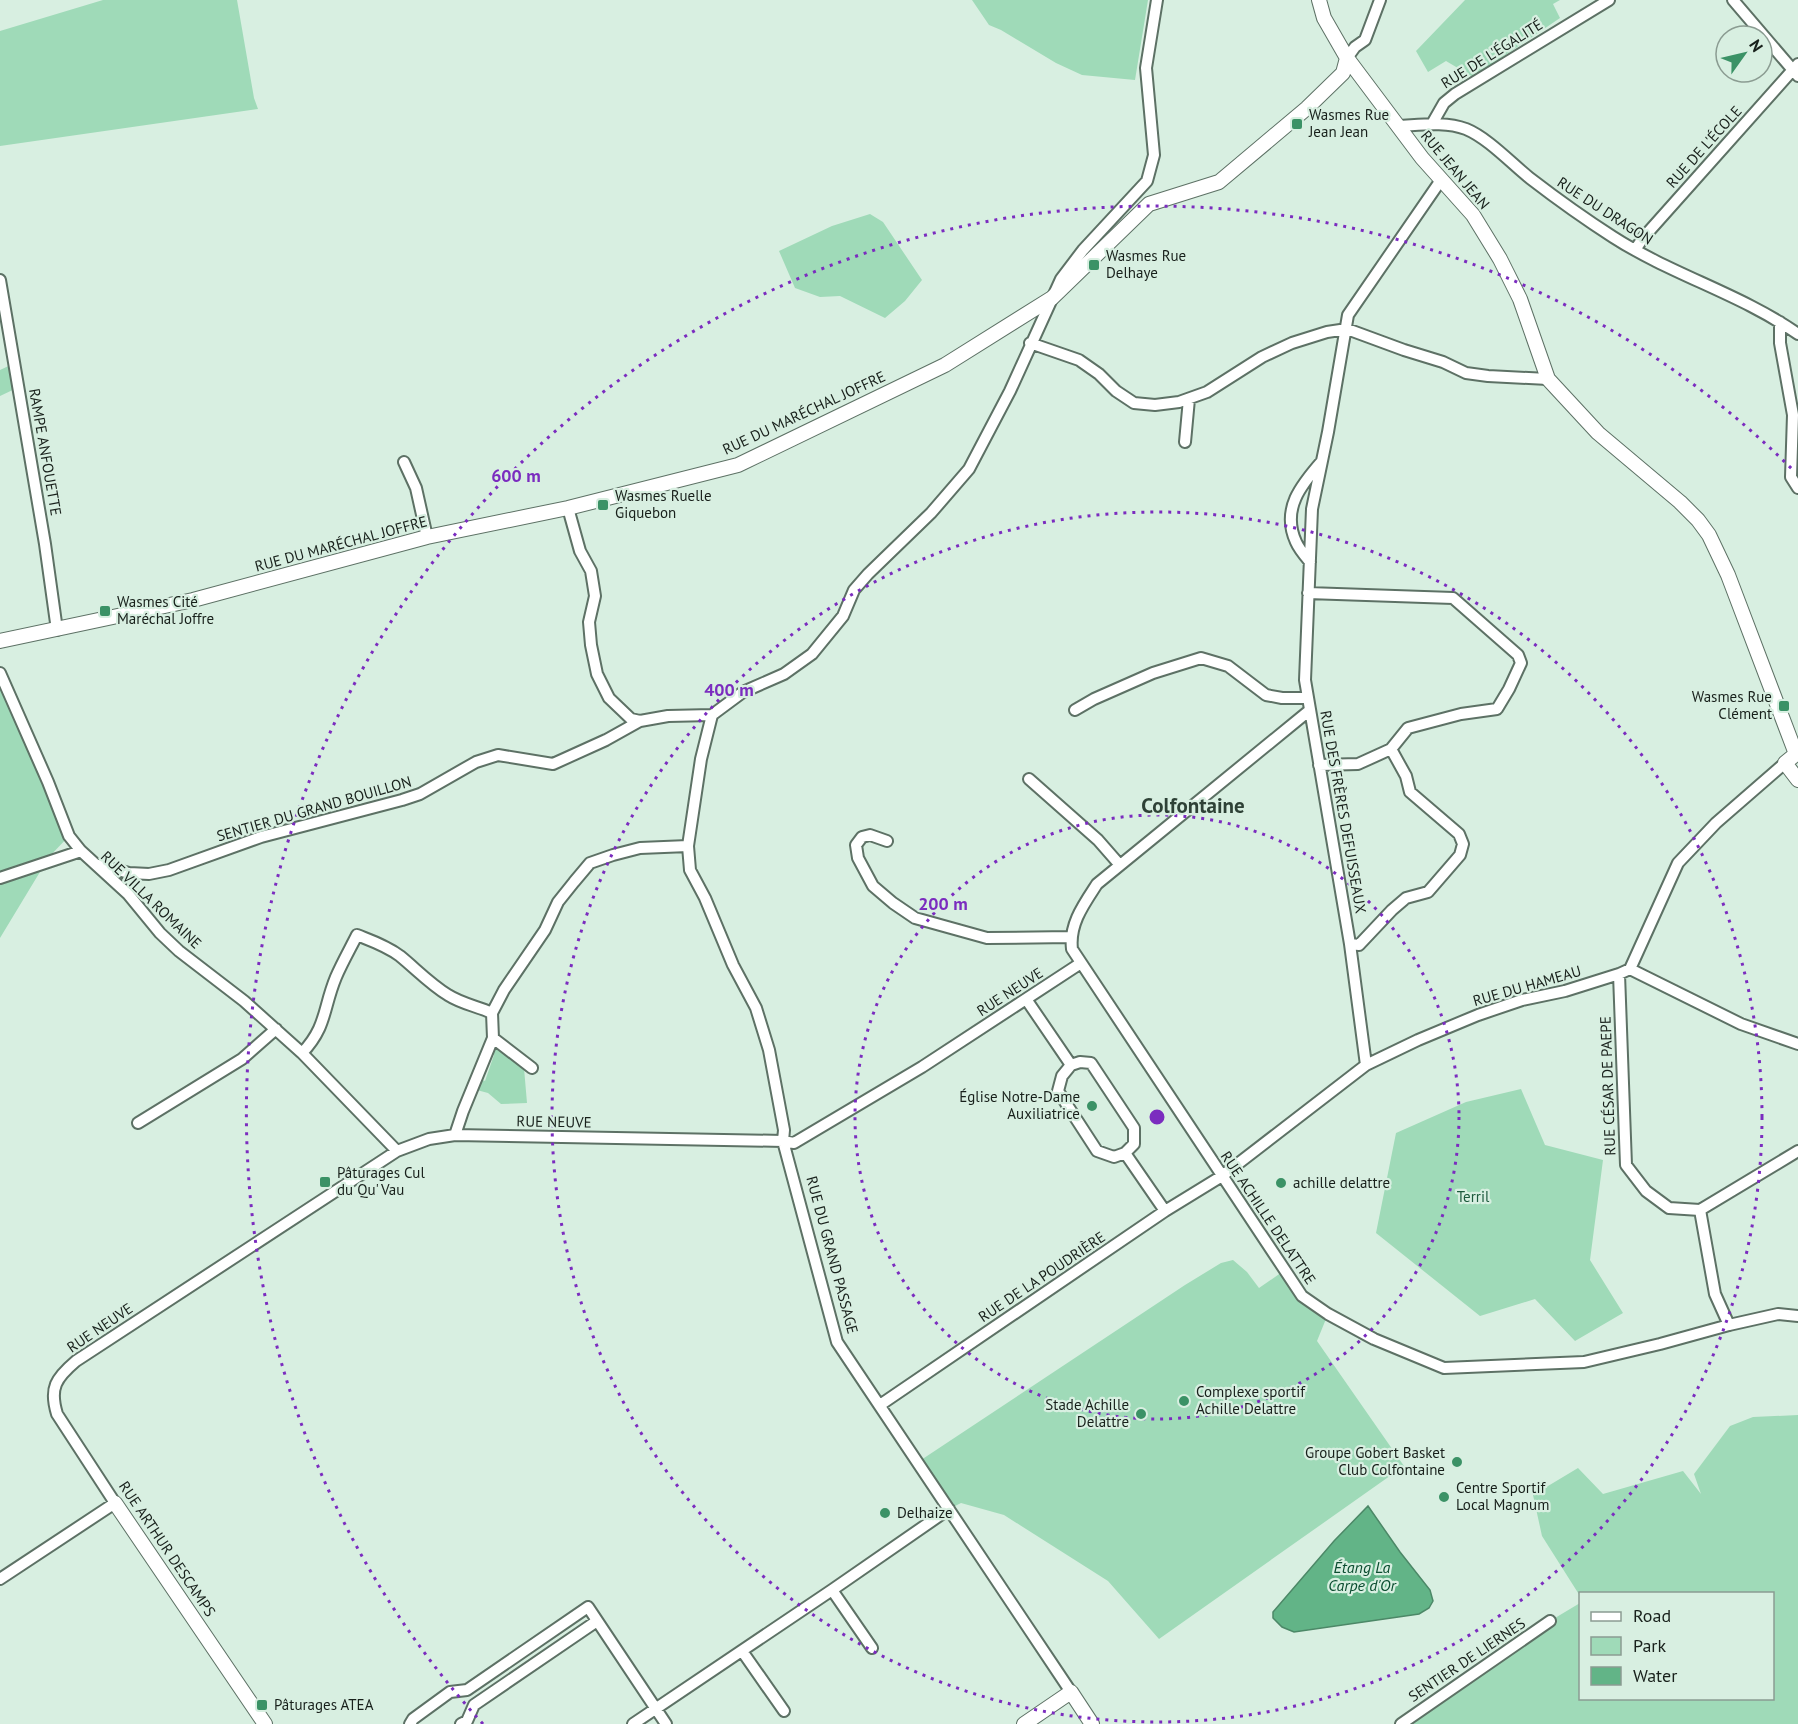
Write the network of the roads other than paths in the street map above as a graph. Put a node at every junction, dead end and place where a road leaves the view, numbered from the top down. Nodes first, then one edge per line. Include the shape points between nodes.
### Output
1 (1157, 0) edge
2 (1319, 0) edge
3 (1380, 0) edge
4 (1609, 0) edge
5 (1733, 0) edge
6 (1347, 58) junction
7 (1796, 70) edge
8 (1432, 124) junction
9 (1398, 126) junction
10 (1441, 180) junction
11 (1635, 250) junction
12 (0, 280) edge
13 (1052, 298) junction
14 (1780, 322) junction
15 (1347, 329) junction
16 (1797, 333) edge
17 (1030, 343) junction
18 (1548, 379) junction
19 (1189, 399) junction
20 (1185, 442) dead end
21 (1322, 461) junction
22 (404, 462) dead end
23 (1798, 488) edge
24 (568, 508) junction
25 (427, 537) junction
26 (1310, 562) junction
27 (1308, 593) junction
28 (57, 630) junction
29 (0, 641) edge
30 (0, 673) edge
31 (1308, 698) junction
32 (1075, 710) dead end
33 (1310, 710) junction
34 (712, 715) junction
35 (640, 721) junction
36 (1391, 749) junction
37 (1797, 753) edge
38 (1785, 763) junction
39 (1319, 765) junction
40 (1029, 779) dead end
41 (1798, 780) edge
42 (886, 841) dead end
43 (688, 846) junction
44 (81, 852) junction
45 (90, 862) junction
46 (1119, 864) junction
47 (0, 878) edge
48 (1071, 937) junction
49 (1350, 944) junction
50 (1081, 963) junction
51 (1630, 969) junction
52 (1619, 974) junction
53 (1026, 999) junction
54 (492, 1012) junction
55 (276, 1029) junction
56 (493, 1038) junction
57 (1798, 1044) edge
58 (302, 1053) junction
59 (1071, 1065) junction
60 (1366, 1065) junction
61 (532, 1068) dead end
62 (138, 1123) dead end
63 (456, 1135) junction
64 (783, 1141) junction
65 (398, 1151) junction
66 (1798, 1151) edge
67 (1125, 1153) junction
68 (1222, 1176) junction
69 (1700, 1210) junction
70 (1165, 1211) junction
71 (1798, 1316) edge
72 (1729, 1325) junction
73 (54, 1389) joint
74 (880, 1405) junction
75 (115, 1503) junction
76 (950, 1509) junction
77 (0, 1579) edge
78 (832, 1590) junction
79 (597, 1621) junction
80 (1550, 1622) dead end
81 (872, 1648) dead end
82 (742, 1650) junction
83 (1071, 1692) junction
84 (656, 1709) junction
85 (784, 1711) dead end
86 (265, 1724) edge
87 (410, 1724) edge
88 (461, 1724) edge
89 (633, 1724) edge
90 (666, 1724) edge
91 (1024, 1724) edge
92 (1092, 1724) edge
93 (1401, 1724) edge

1 - 13 street via 1146,68 1154,155 1147,181 1083,250
2 - 6 street, RUE JEAN JEAN via 1324,18
3 - 6 street, RUE DU MARÉCHAL JOFFRE via 1365,40
4 - 8 street, RUE DE L'ÉGALITÉ via 1455,94 1444,103
5 - 7 street
6 - 9 street, RUE JEAN JEAN
6 - 13 street, RUE DU MARÉCHAL JOFFRE via 1343,73 1307,108 1219,182 1149,204
7 - 11 street, RUE DE L'ÉCOLE
8 - 9 street, RUE DU DRAGON
8 - 11 street, RUE DU DRAGON via 1467,129 1565,204
9 - 10 street, RUE JEAN JEAN
10 - 15 street, RUE DES FRÈRES DEFUISSEAUX via 1348,315
10 - 18 street, RUE JEAN JEAN via 1473,215 1500,259 1520,299
11 - 14 street, RUE DU DRAGON
12 - 28 street, RAMPE ANFOUETTE
13 - 17 street
13 - 24 street, RUE DU MARÉCHAL JOFFRE via 945,365 738,465
14 - 16 street, RUE DU DRAGON
14 - 23 street via 1793,415 1791,477
15 - 18 street via 1466,373
15 - 19 street via 1292,343
15 - 21 street, RUE DES FRÈRES DEFUISSEAUX
17 - 19 street via 1079,360 1134,403 1155,405
17 - 34 street via 969,469 854,590 829,636 784,674 743,692
18 - 37 street via 1598,433 1680,502 1708,535 1728,575
19 - 20 street
21 - 26 street, RUE DES FRÈRES DEFUISSEAUX via 1312,509
21 - 26 street, RUE DES FRÈRES DEFUISSEAUX via 1295,496 1291,522 1296,543
22 - 25 street via 416,488
24 - 25 street, RUE DU MARÉCHAL JOFFRE
24 - 35 street via 594,587 589,622 597,674 609,698 631,719
25 - 28 street, RUE DU MARÉCHAL JOFFRE via 201,598
26 - 27 street, RUE DES FRÈRES DEFUISSEAUX
27 - 31 street, RUE DES FRÈRES DEFUISSEAUX
27 - 36 street via 1454,598 1518,655 1521,663 1497,709 1408,728
28 - 29 street, RUE DU MARÉCHAL JOFFRE
30 - 44 street, RUE VILLA ROMAINE via 69,836
31 - 32 street via 1266,695 1228,666 1201,658 1153,672
31 - 33 street, RUE DES FRÈRES DEFUISSEAUX
33 - 39 street, RUE DES FRÈRES DEFUISSEAUX
33 - 46 street
34 - 35 street, SENTIER DU GRAND BOUILLON
34 - 43 street, RUE DU GRAND PASSAGE
35 - 45 street, SENTIER DU GRAND BOUILLON via 553,764 498,755 476,762 420,794 261,837 169,870 129,873
36 - 39 street via 1358,764
36 - 49 street via 1410,792 1459,834 1463,844 1460,855 1428,892 1406,898 1359,945
37 - 38 street
38 - 41 street
38 - 51 street via 1716,823 1678,863
39 - 49 street, RUE DES FRÈRES DEFUISSEAUX
40 - 46 street via 1098,840
42 - 48 street via 870,835 862,837 856,845 858,858 873,885 915,918 987,938
43 - 54 street via 640,848 590,863 558,902 545,930
43 - 64 street, RUE DU GRAND PASSAGE via 690,870 756,1008 769,1050
44 - 45 street, RUE VILLA ROMAINE
44 - 47 street
45 - 55 street, RUE VILLA ROMAINE via 128,894 179,951
46 - 48 street via 1097,884 1079,910
48 - 50 street, RUE ACHILLE DELATTRE via 1072,949
49 - 60 street, RUE DES FRÈRES DEFUISSEAUX
50 - 53 street, RUE NEUVE
50 - 68 street, RUE ACHILLE DELATTRE
51 - 52 street, RUE DU HAMEAU
51 - 57 street via 1741,1024
52 - 60 street, RUE DU HAMEAU via 1478,1014
52 - 69 street, RUE CÉSAR DE PAEPE via 1626,1165 1647,1191 1669,1208
53 - 59 street
53 - 64 street, RUE NEUVE via 794,1143
54 - 56 street
54 - 58 street via 450,996 381,944 357,935 336,977 321,1027
55 - 58 street, RUE VILLA ROMAINE
55 - 62 street via 242,1059
56 - 61 street
56 - 63 street
58 - 65 street, RUE VILLA ROMAINE
59 - 67 street via 1091,1063 1134,1128 1134,1143
59 - 67 street via 1062,1076 1058,1091 1097,1151 1114,1157
60 - 68 street, RUE DU HAMEAU
63 - 64 street, RUE NEUVE
63 - 65 street, RUE NEUVE via 429,1139
64 - 74 street, RUE DU GRAND PASSAGE via 837,1342
65 - 73 street, RUE NEUVE via 76,1361 57,1380
66 - 69 street
67 - 70 street
68 - 70 street, RUE DE LA POUDRIÈRE
68 - 72 street, RUE ACHILLE DELATTRE via 1302,1296 1374,1339 1444,1368 1584,1362
69 - 72 street via 1715,1294
70 - 74 street, RUE DE LA POUDRIÈRE
71 - 72 street, RUE ACHILLE DELATTRE via 1778,1314
73 - 75 street, RUE ARTHUR DESCAMPS via 57,1414
74 - 76 street, RUE DU GRAND PASSAGE
75 - 77 street
75 - 86 street, RUE ARTHUR DESCAMPS
76 - 78 street
76 - 83 street, RUE DU GRAND PASSAGE
78 - 81 street
78 - 82 street
79 - 84 street
79 - 87 street via 588,1607 467,1690 450,1692
79 - 88 street via 474,1705
80 - 93 street, SENTIER DE LIERNES
82 - 84 street
82 - 85 street
83 - 91 street
83 - 92 street, RUE DU GRAND PASSAGE
84 - 89 street
84 - 90 street

